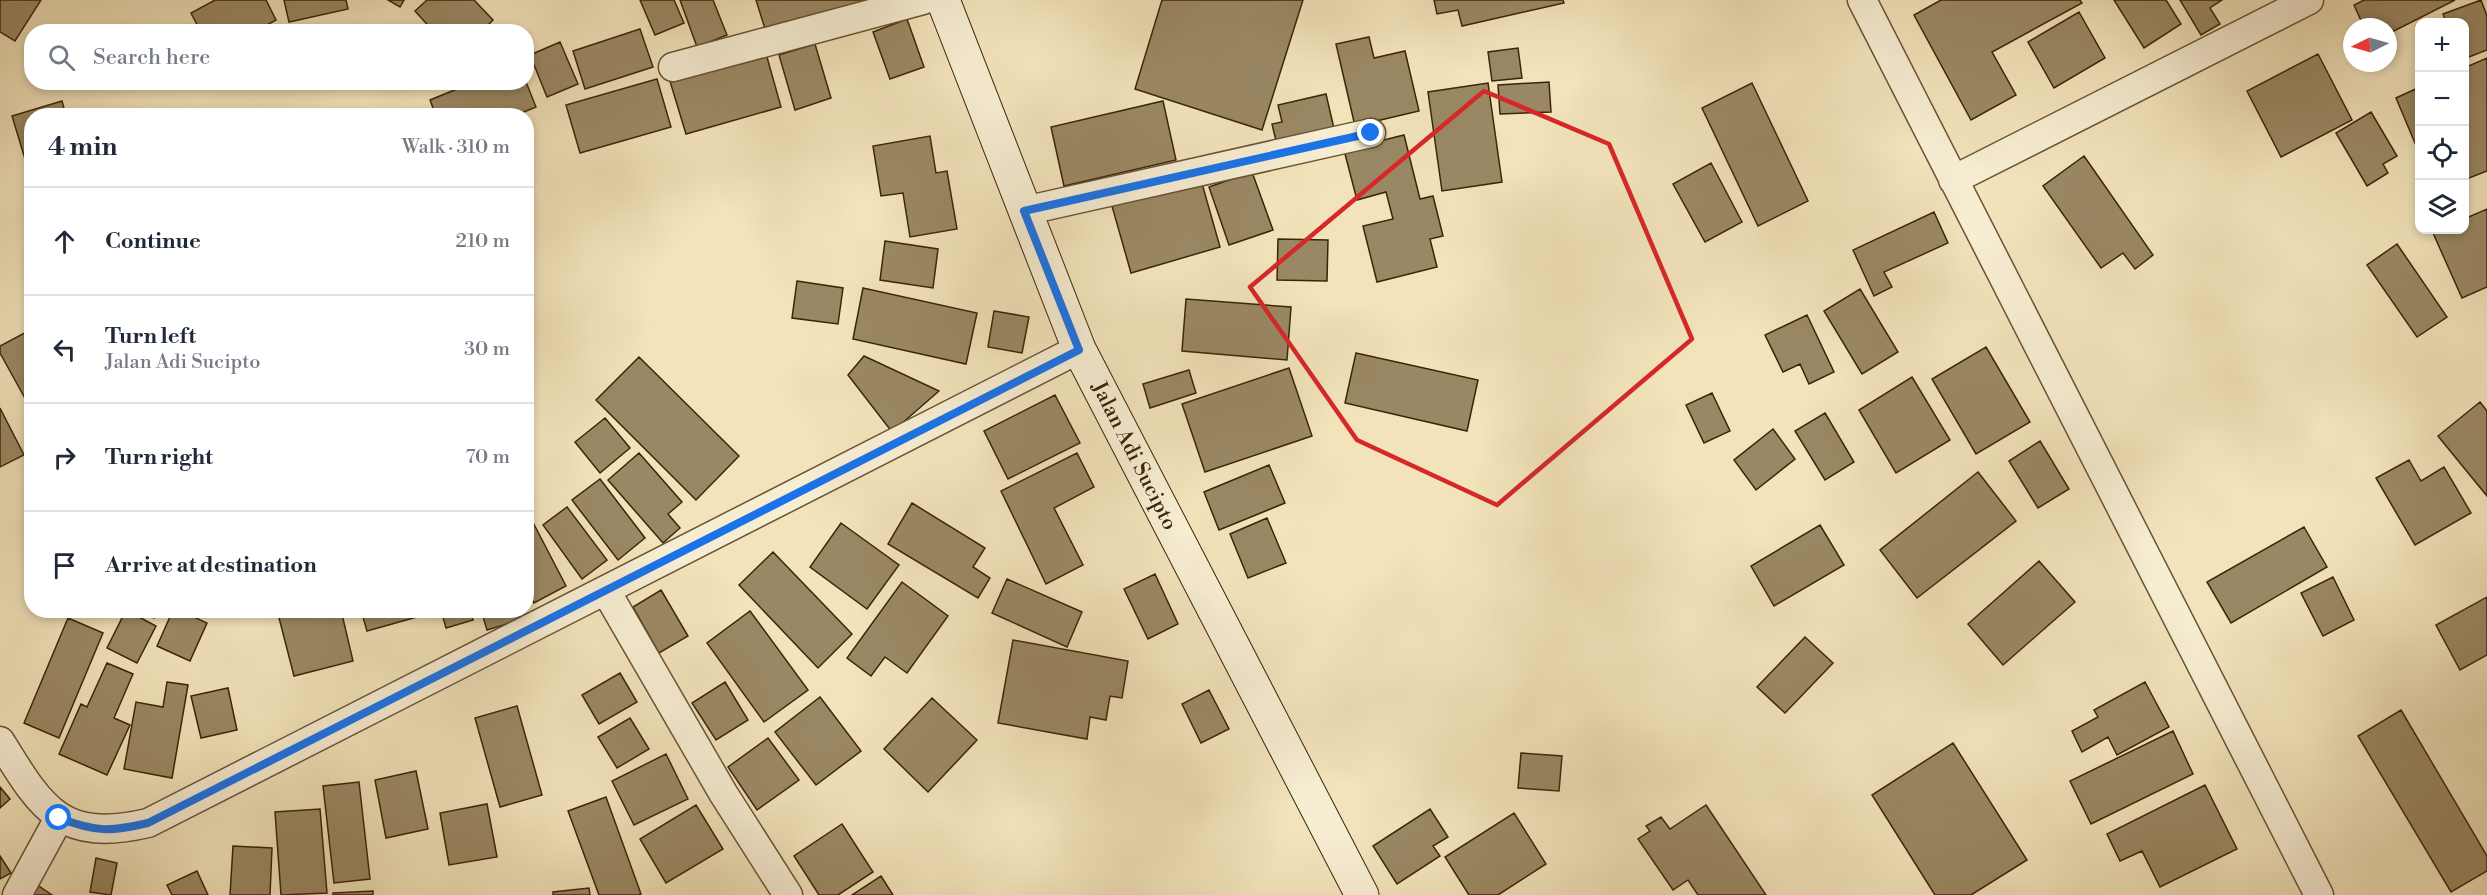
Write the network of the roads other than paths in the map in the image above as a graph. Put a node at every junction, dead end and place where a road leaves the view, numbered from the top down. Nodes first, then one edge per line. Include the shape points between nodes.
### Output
1 (923, 0) edge
2 (943, 0) edge
3 (1862, 0) edge
4 (2309, 0) edge
5 (673, 67) dead end
6 (1371, 133) dead end
7 (1953, 180) junction
8 (1024, 211) junction
9 (1079, 350) junction
10 (606, 591) junction
11 (0, 741) edge
12 (59, 818) junction
13 (17, 895) edge
14 (788, 895) edge
15 (1362, 895) edge
16 (2319, 895) edge

1 - 5 street
2 - 8 street, Jalan Adi Sucipto
3 - 7 street
4 - 7 street
6 - 8 street
7 - 16 street
8 - 9 street, Jalan Adi Sucipto
9 - 10 street
9 - 15 street, Jalan Adi Sucipto
10 - 12 street via 148,823 119,829 87,829
10 - 14 street via 723,793
11 - 12 street via 26,782
12 - 13 street

